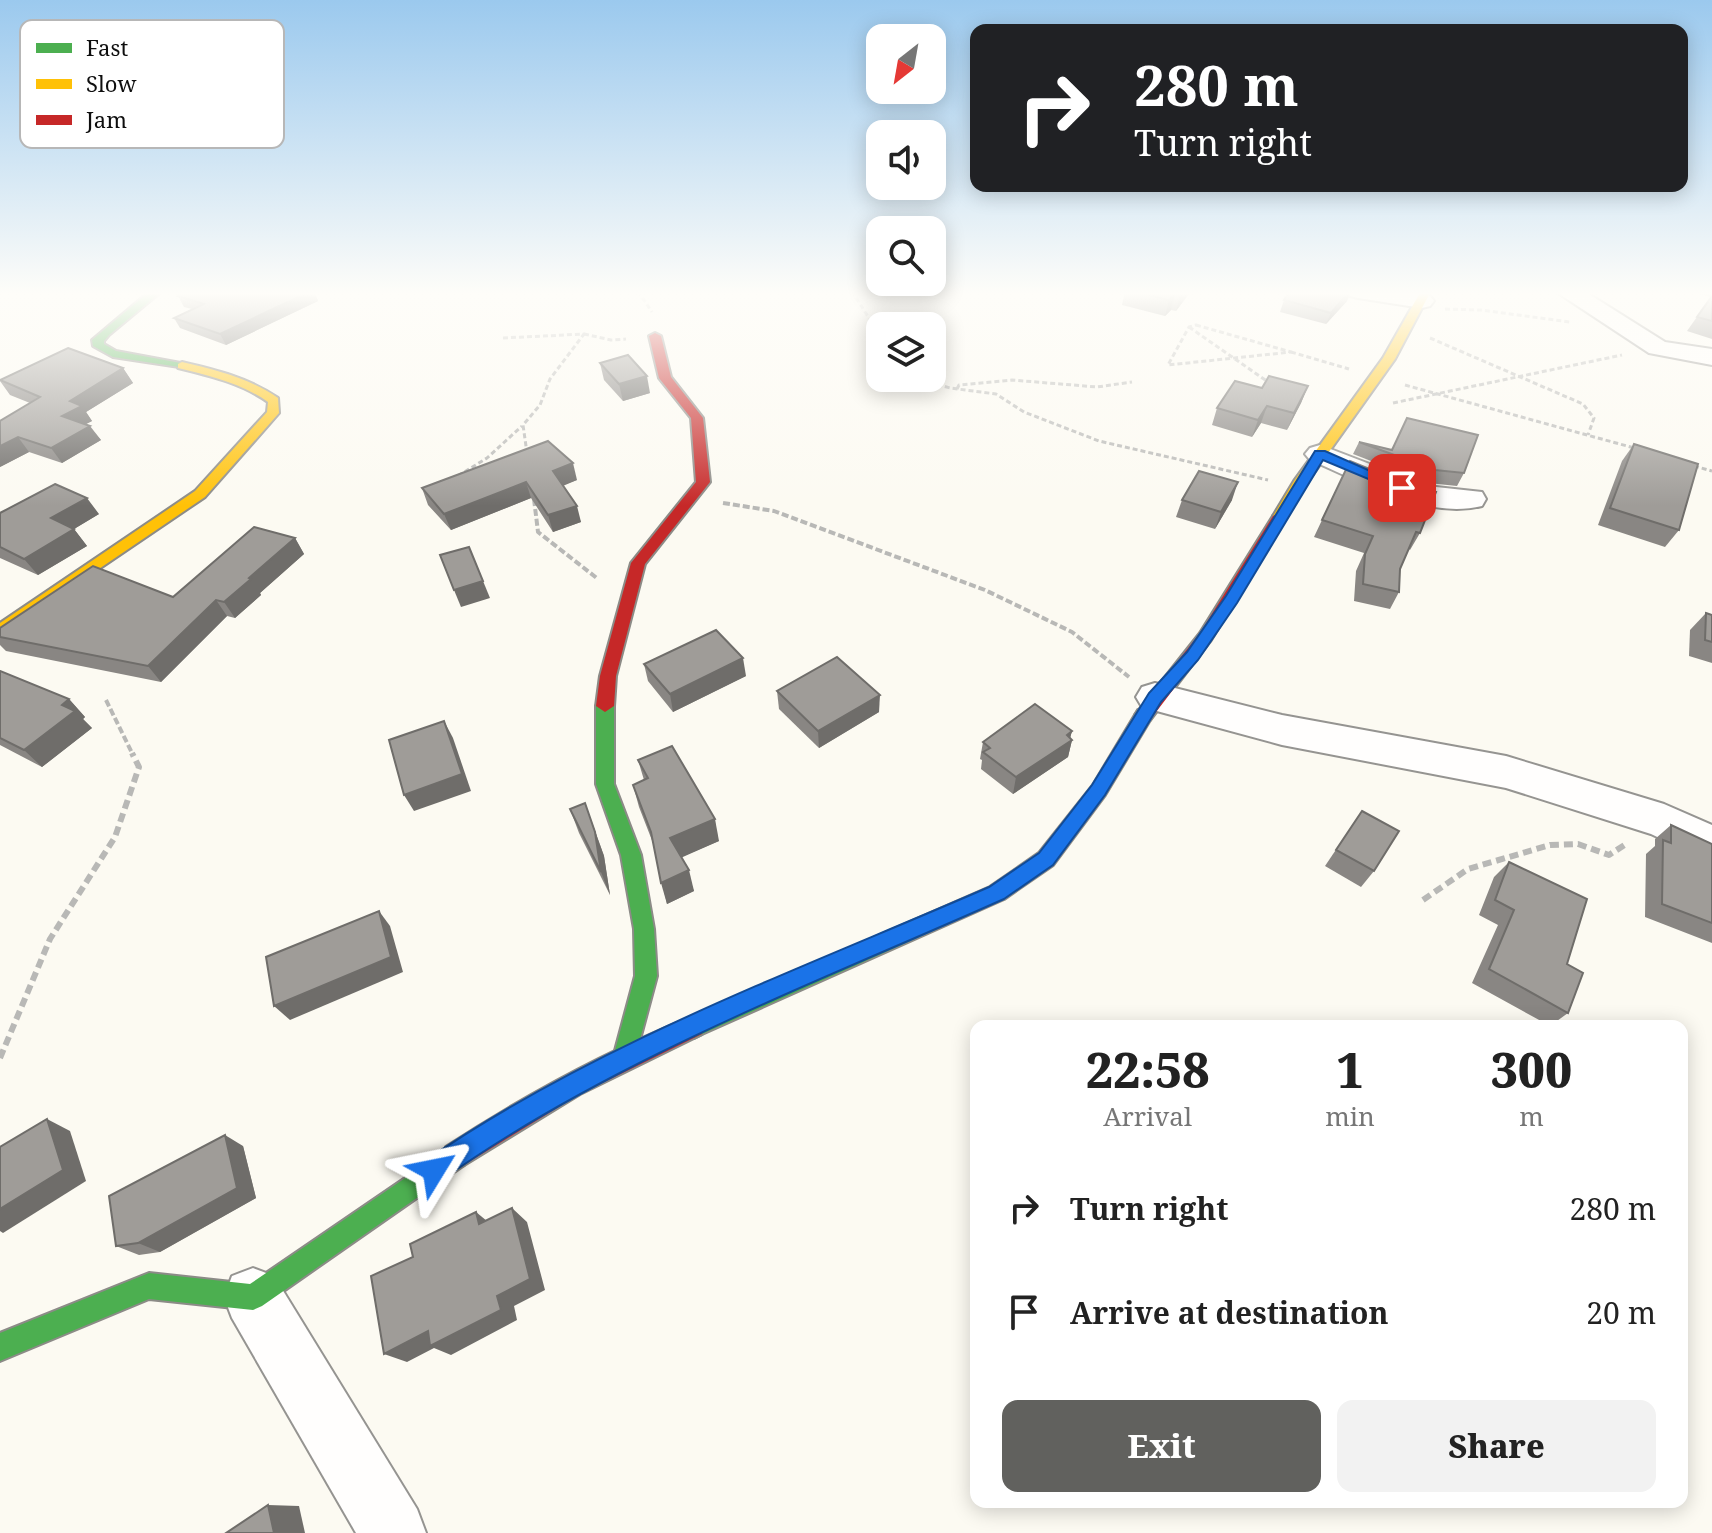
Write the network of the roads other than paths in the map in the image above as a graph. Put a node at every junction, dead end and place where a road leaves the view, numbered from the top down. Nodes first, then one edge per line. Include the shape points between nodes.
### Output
1 (156, 363) edge
2 (661, 363) edge
3 (1385, 363) edge
4 (1320, 454) junction
5 (1471, 499) dead end
6 (0, 631) edge
7 (1155, 697) junction
8 (1712, 845) edge
9 (624, 1058) junction
10 (253, 1297) junction
11 (0, 1347) edge
12 (393, 1533) edge

1 - 6 street via 249,385 269,394 273,413 200,494
2 - 9 street via 665,378 697,418 703,482 638,563 608,676 605,784 631,855 646,976
3 - 4 street
4 - 5 street via 1422,495
4 - 7 street via 1231,599 1192,656
7 - 8 street via 1282,730 1506,772 1664,821
7 - 9 street via 1099,790 1046,859 997,893
9 - 10 street via 486,1134
10 - 11 street via 149,1286
10 - 12 street

